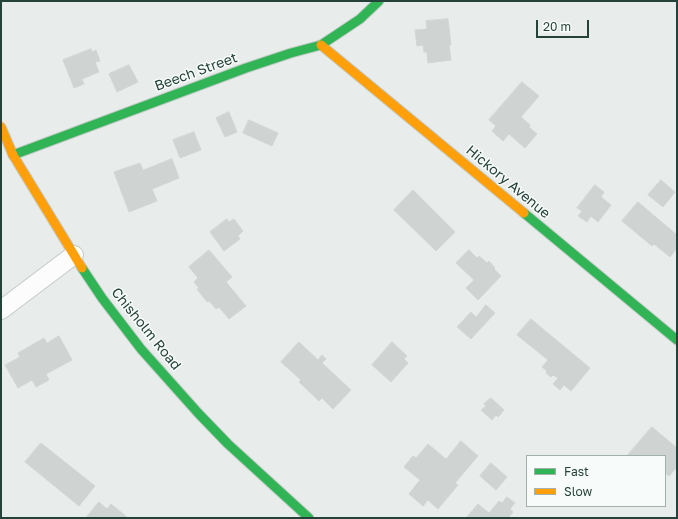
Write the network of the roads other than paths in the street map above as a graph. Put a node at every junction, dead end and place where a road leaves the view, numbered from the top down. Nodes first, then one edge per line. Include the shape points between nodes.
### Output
1 (379, 1) edge
2 (321, 45) junction
3 (1, 127) edge
4 (13, 155) junction
5 (74, 255) junction
6 (1, 310) edge
7 (677, 340) edge
8 (309, 518) edge

1 - 2 street, Beech Street via 360,19
2 - 4 street, Beech Street via 246,68
2 - 7 street, Hickory Avenue
3 - 4 street, Chisholm Road
4 - 5 street, Chisholm Road
5 - 6 street
5 - 8 street, Chisholm Road via 102,298 141,349 199,414

